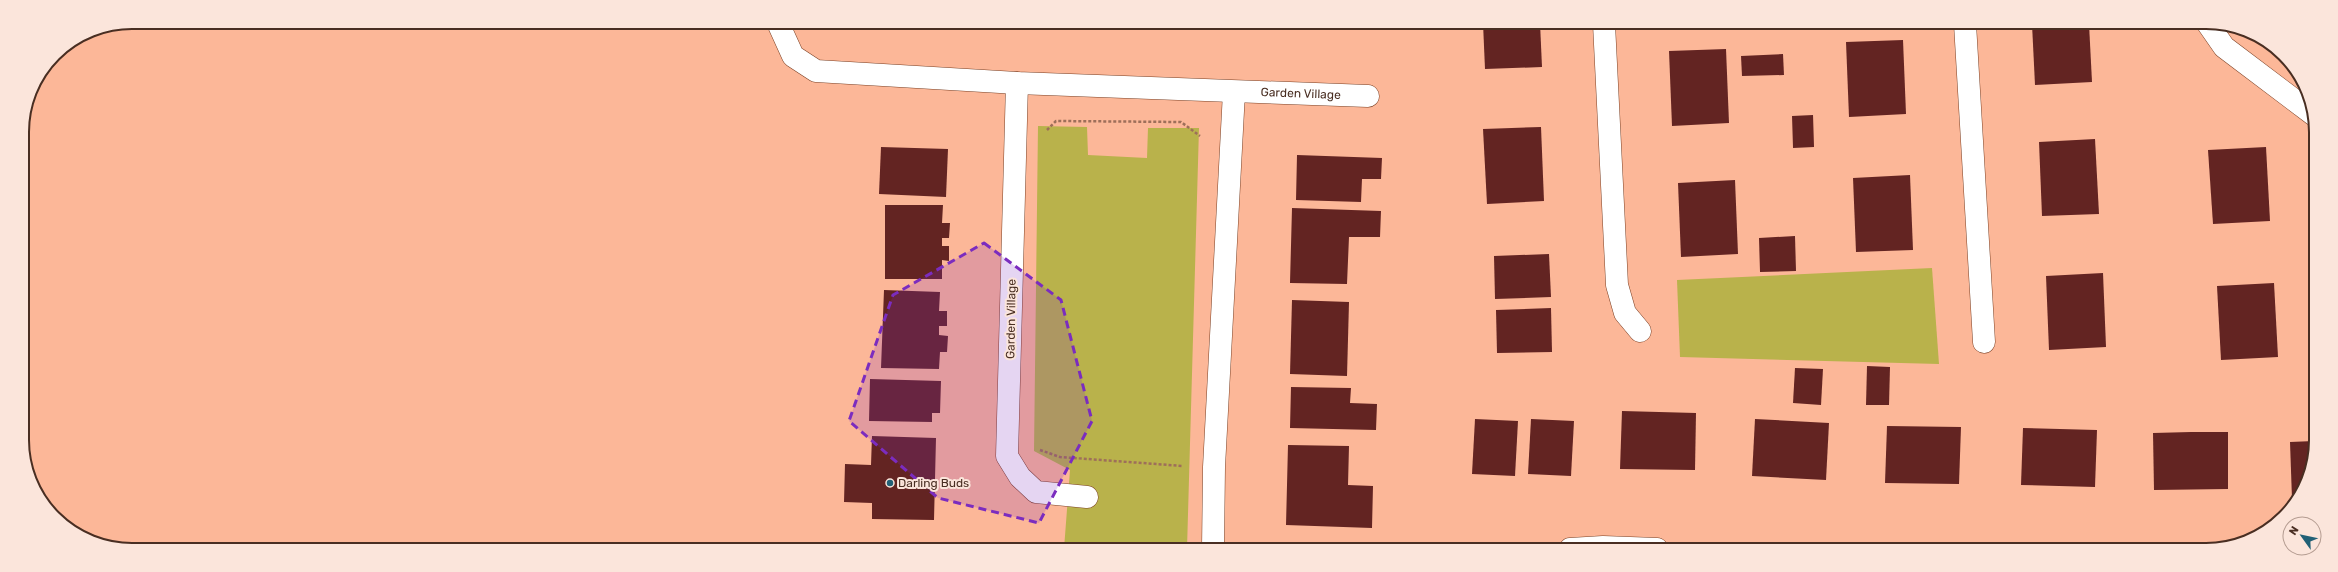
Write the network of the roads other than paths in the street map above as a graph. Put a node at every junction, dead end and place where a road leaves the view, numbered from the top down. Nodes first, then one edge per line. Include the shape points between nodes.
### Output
1 (781, 29) edge
2 (1604, 29) edge
3 (1965, 29) edge
4 (2212, 29) edge
5 (1017, 83) junction
6 (1234, 92) junction
7 (1368, 96) dead end
8 (2306, 109) edge
9 (1640, 331) dead end
10 (1984, 342) dead end
11 (1087, 497) dead end
12 (1213, 543) edge

1 - 5 street, Garden Village via 793,56 816,71
2 - 9 street via 1617,285 1625,313
3 - 10 street
4 - 8 street via 2224,47
5 - 6 street, Garden Village
5 - 11 street, Garden Village via 1007,456 1020,476 1036,492
6 - 7 street, Garden Village
6 - 12 street via 1214,467

